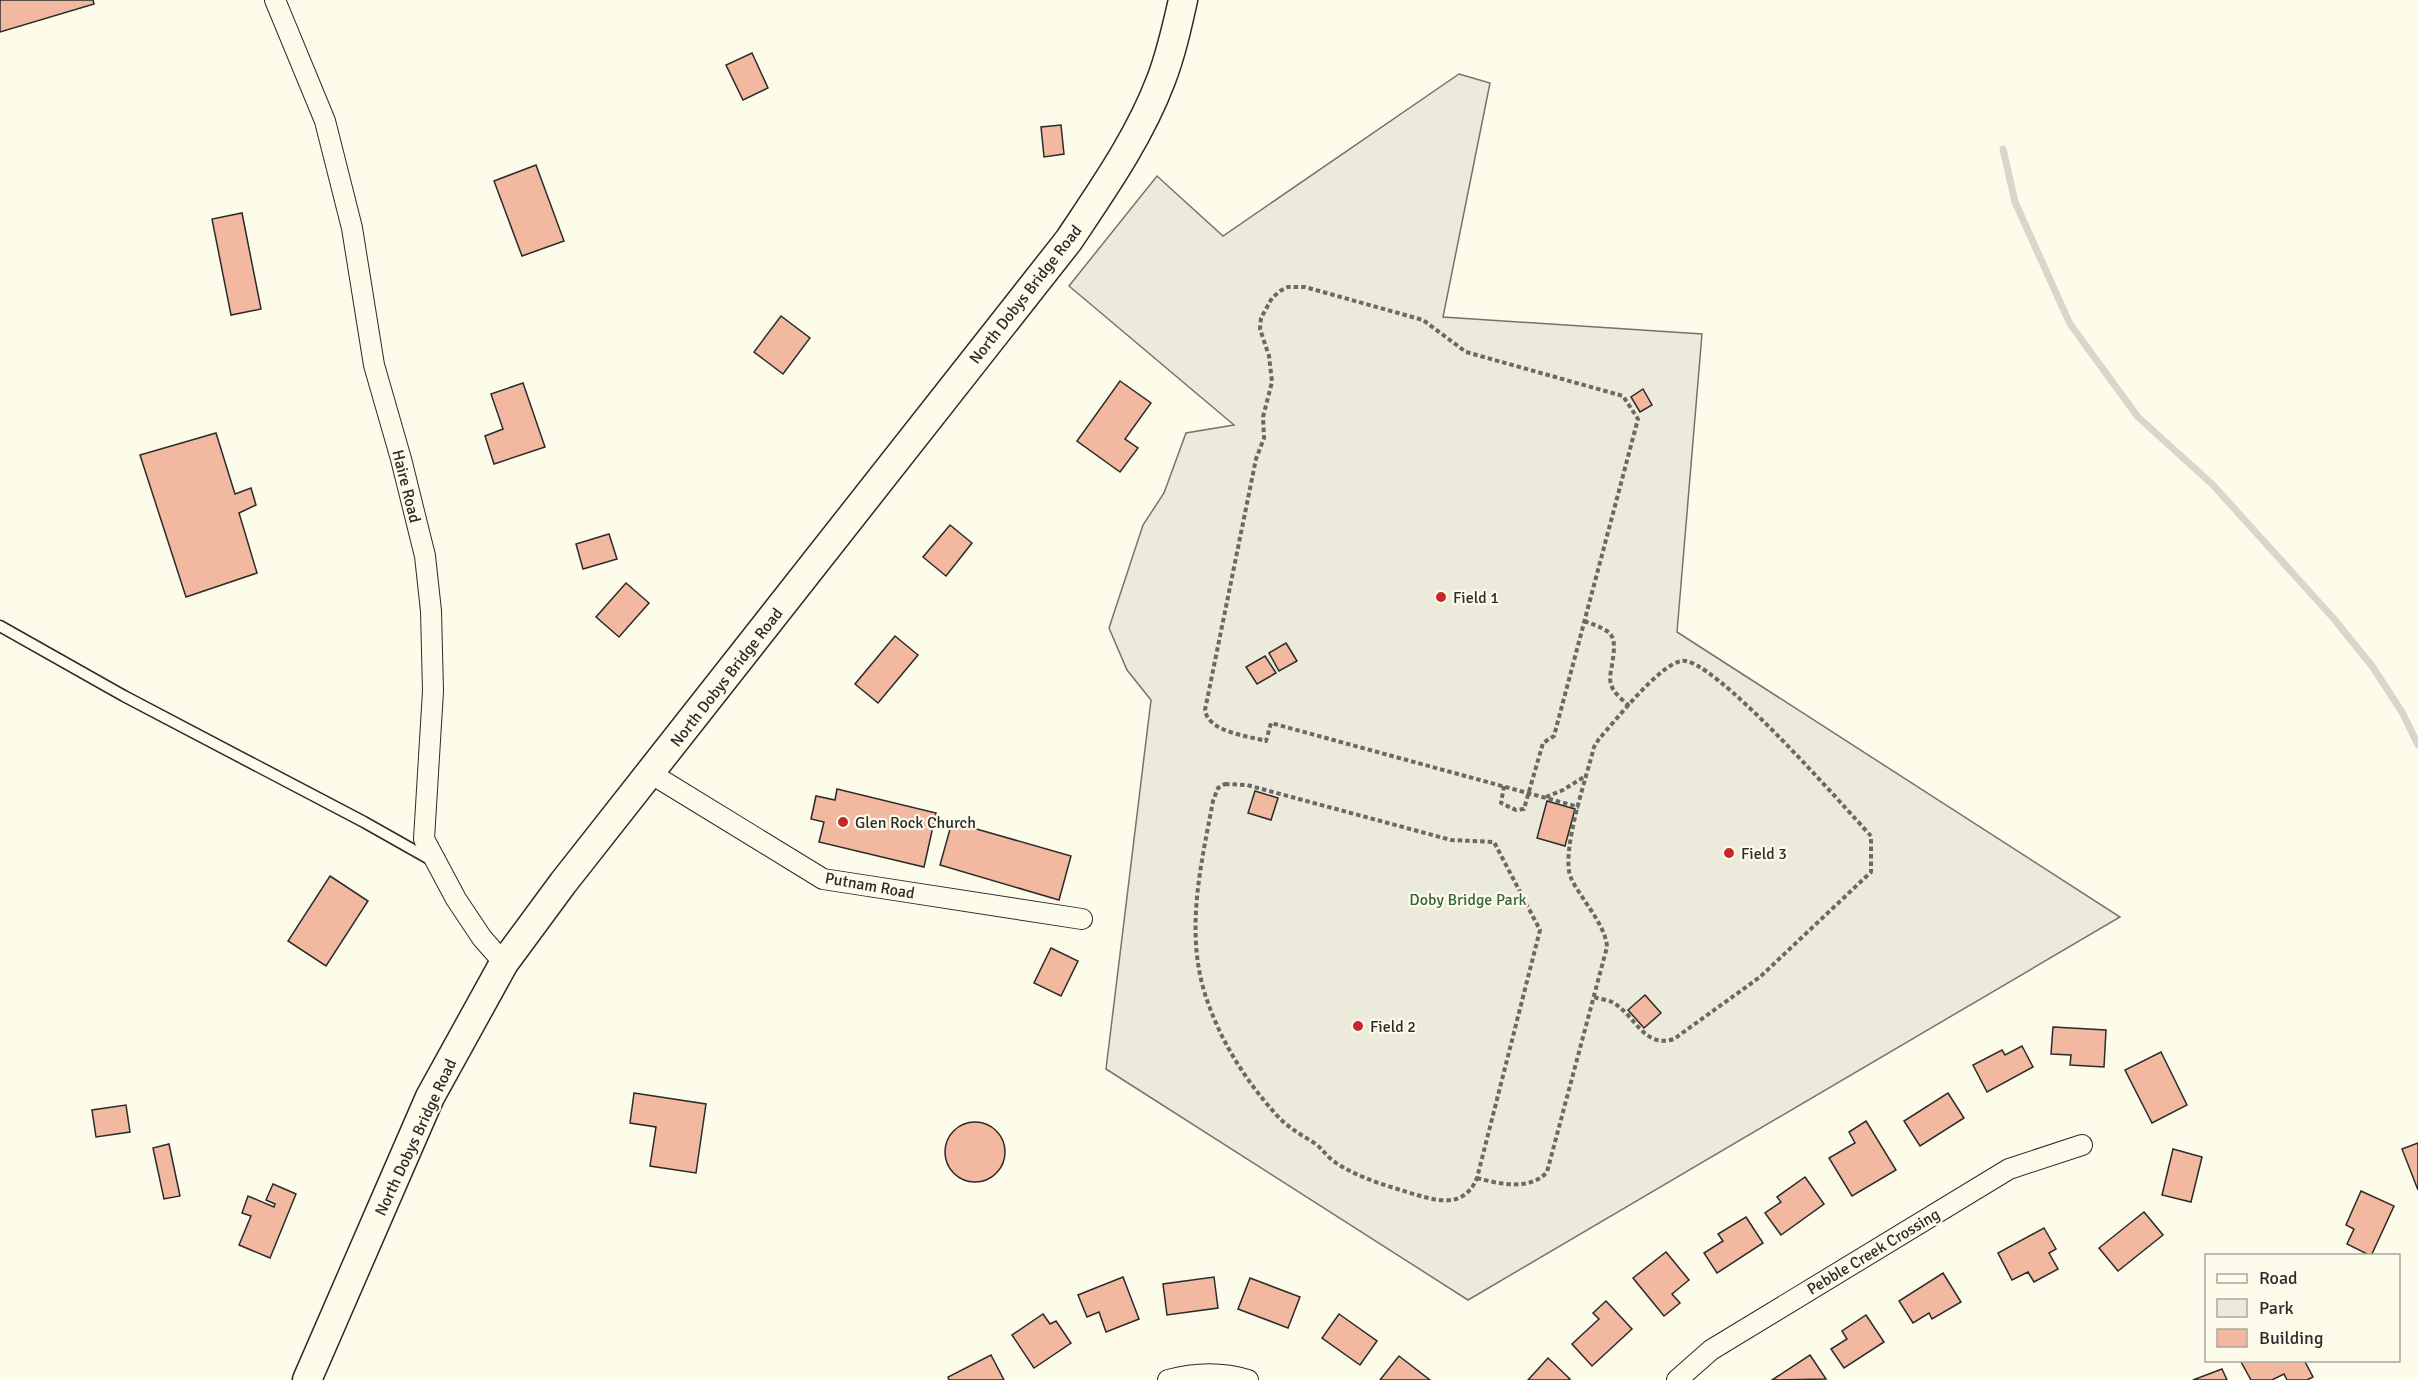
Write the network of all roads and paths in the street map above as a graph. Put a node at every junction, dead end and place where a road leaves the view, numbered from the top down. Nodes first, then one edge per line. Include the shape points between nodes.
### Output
1 (275, 0) edge
2 (1183, 0) edge
3 (1584, 621) junction
4 (0, 626) edge
5 (1629, 706) junction
6 (650, 773) junction
7 (1587, 774) junction
8 (1504, 786) junction
9 (1530, 793) junction
10 (1544, 797) junction
11 (1579, 807) junction
12 (436, 862) junction
13 (1082, 919) dead end
14 (504, 963) junction
15 (1594, 997) junction
16 (2082, 1145) dead end
17 (1477, 1178) junction
18 (307, 1380) edge
19 (1168, 1380) edge
20 (1248, 1380) edge
21 (1677, 1380) edge

1 - 12 street, Haire Road via 325,121 352,228 374,365 425,556 433,691 424,839
2 - 6 street, North Dobys Bridge Road via 1161,80 1146,116 1069,240
3 - 5 path via 1606,629 1613,636 1610,682
3 - 8 path via 1638,419 1623,396 1466,352 1423,320 1316,290 1288,287 1272,298 1261,318 1260,329 1272,371 1263,417 1264,438 1256,459 1206,716 1214,726 1266,741 1271,723
3 - 9 path via 1554,736 1543,743
4 - 12 lane
5 - 7 path via 1599,739
5 - 15 path via 1662,670 1680,661 1694,662 1749,705 1871,836 1871,872 1760,977 1674,1039 1666,1042 1650,1038 1613,1003
6 - 13 street, Putnam Road via 823,879
6 - 14 street, North Dobys Bridge Road
7 - 10 path
7 - 11 path
8 - 9 path
8 - 9 path via 1500,803 1516,810 1524,809
9 - 10 path
10 - 11 path
11 - 15 path via 1567,855 1569,870 1607,942
12 - 14 street, Haire Road via 482,938
14 - 18 street, North Dobys Bridge Road via 430,1097
15 - 17 path via 1547,1172 1529,1183 1494,1183
16 - 21 street, Pebble Creek Crossing via 2009,1169 1711,1350
17 - 17 path via 1468,1193 1444,1201 1374,1181 1333,1161 1290,1128 1246,1078 1214,1016 1198,964 1196,894 1218,788 1239,784 1451,840 1494,842 1540,930
19 - 20 street via 1208,1374

